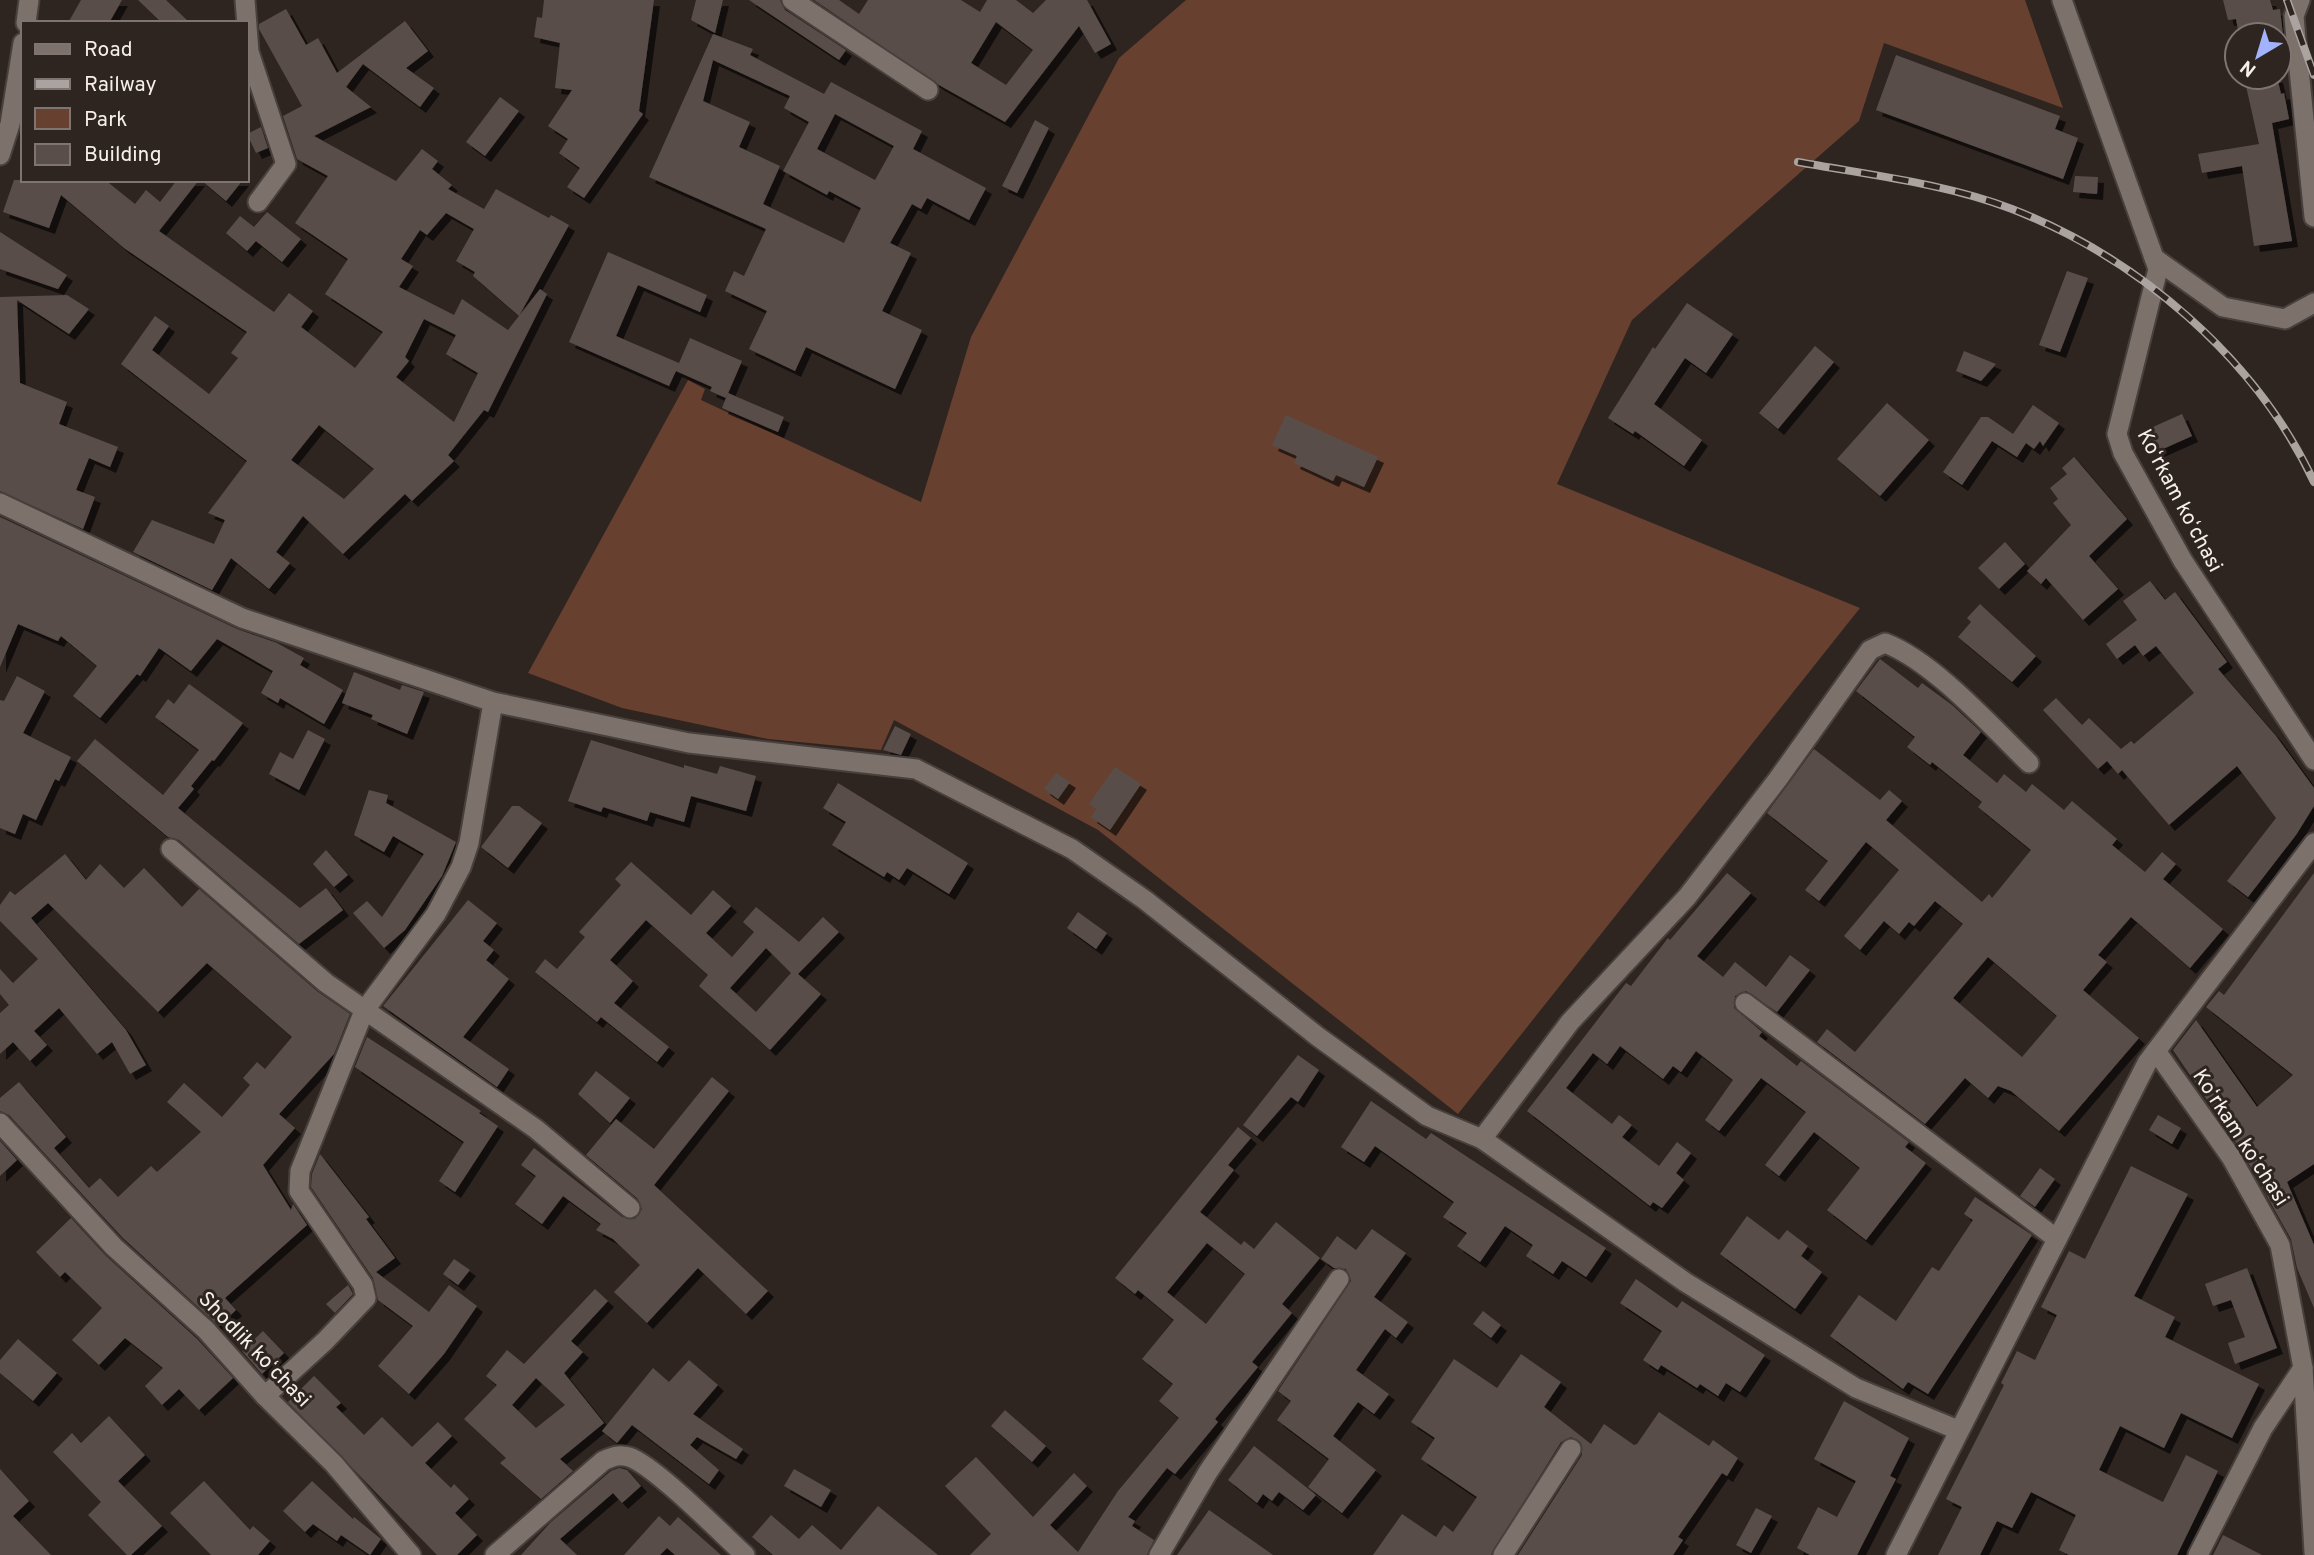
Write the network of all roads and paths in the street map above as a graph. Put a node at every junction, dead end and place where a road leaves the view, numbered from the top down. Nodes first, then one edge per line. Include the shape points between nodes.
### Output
1 (29, 0) edge
2 (245, 0) edge
3 (792, 0) edge
4 (2062, 0) edge
5 (2300, 0) edge
6 (26, 21) edge
7 (247, 21) edge
8 (248, 39) edge
9 (21, 55) edge
10 (928, 90) dead end
11 (0, 155) edge
12 (258, 202) dead end
13 (2314, 218) edge
14 (2154, 258) junction
15 (2314, 303) edge
16 (0, 503) edge
17 (493, 702) junction
18 (2314, 760) edge
19 (2029, 763) dead end
20 (2314, 843) edge
21 (171, 849) dead end
22 (1745, 1003) dead end
23 (364, 1011) junction
24 (2156, 1051) junction
25 (0, 1123) edge
26 (1482, 1139) junction
27 (630, 1208) dead end
28 (2057, 1239) junction
29 (1339, 1279) dead end
30 (2303, 1368) junction
31 (265, 1396) junction
32 (1958, 1430) junction
33 (1571, 1449) dead end
34 (2314, 1552) edge
35 (411, 1555) edge
36 (495, 1555) edge
37 (745, 1555) edge
38 (1159, 1555) edge
39 (1503, 1555) edge
40 (1896, 1555) edge
41 (2198, 1555) edge

1 - 6 street
2 - 7 street
3 - 10 street
4 - 14 street, Koʻrkam koʻchasi
5 - 13 street via 2294,16
8 - 12 street via 286,164
9 - 11 street
14 - 15 street via 2223,307 2285,319
14 - 18 street, Koʻrkam koʻchasi via 2158,269 2117,434 2123,453 2183,561
16 - 17 street via 242,618
17 - 23 street via 470,844 461,867 436,914
17 - 26 street via 689,743 916,769 1072,849 1427,1116
19 - 26 street via 1912,657 1885,643 1870,649 1687,897 1570,1022
20 - 24 street
21 - 23 street via 326,984
22 - 28 street
23 - 27 street via 536,1129
23 - 31 street via 298,1182 299,1191 363,1285 366,1298
24 - 28 street
24 - 30 street, Koʻrkam koʻchasi via 2231,1157 2280,1245
25 - 31 street, Shodlik koʻchasi via 114,1247 206,1330
26 - 32 street via 1685,1282 1856,1388
28 - 32 street
29 - 38 street via 1208,1472
30 - 34 street, Koʻrkam koʻchasi
30 - 41 street via 2263,1428
31 - 35 street, Shodlik koʻchasi via 334,1464
32 - 40 street
33 - 39 street
36 - 37 street via 603,1461 617,1455 654,1473

